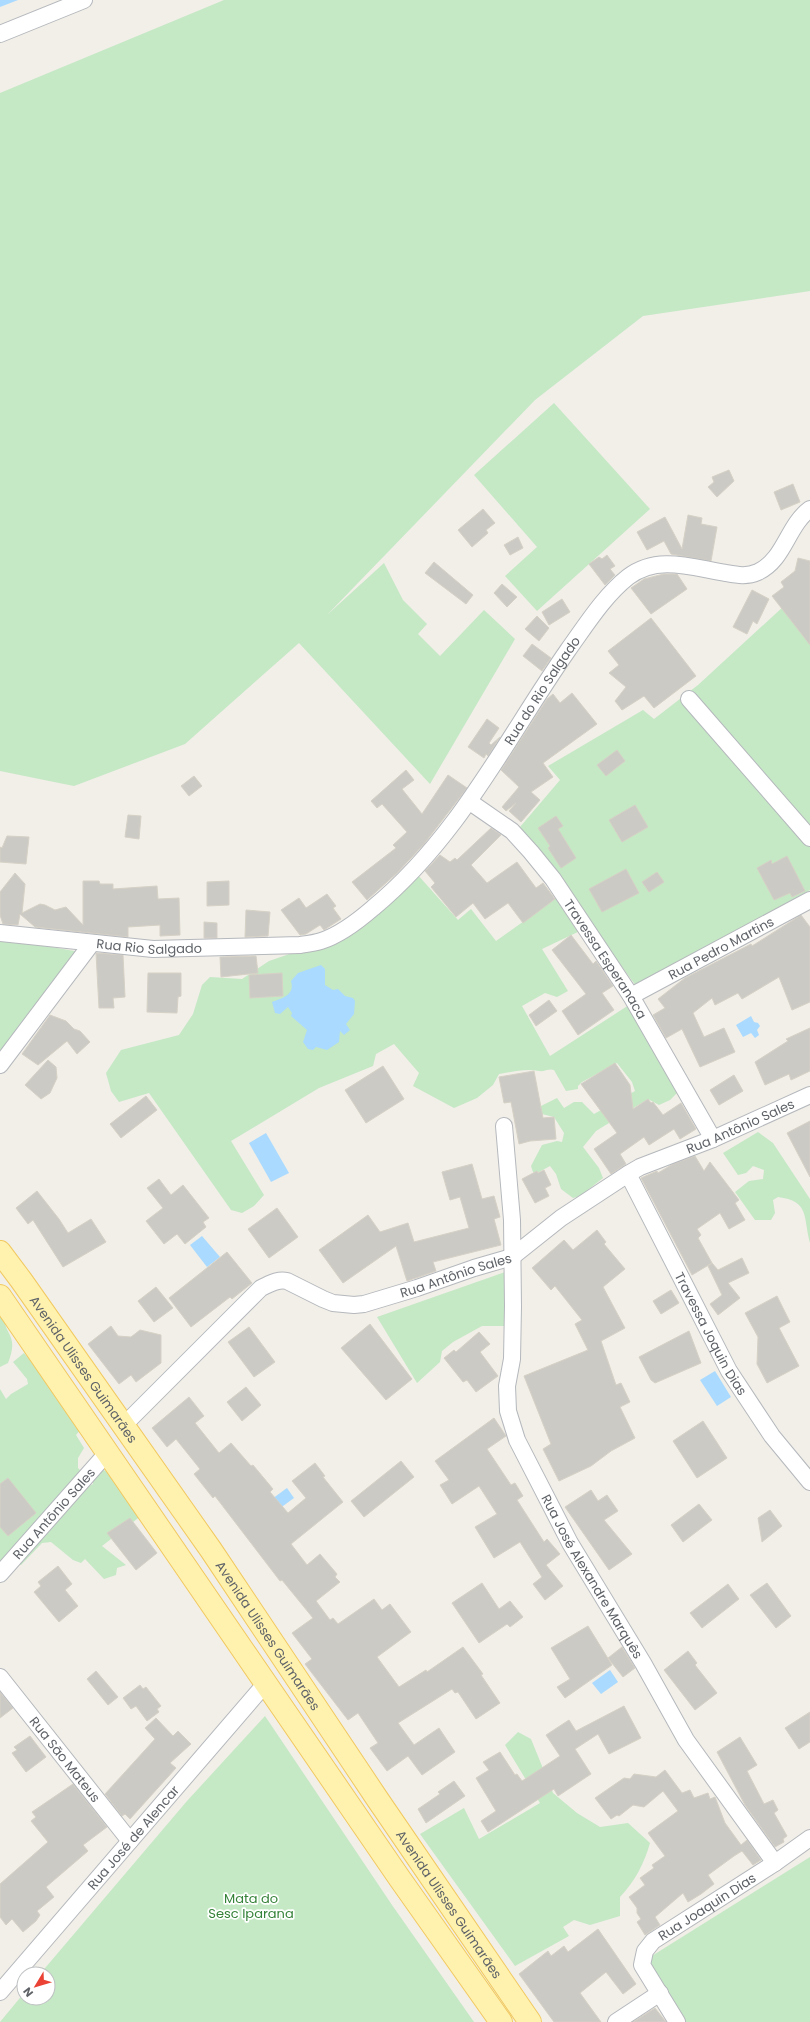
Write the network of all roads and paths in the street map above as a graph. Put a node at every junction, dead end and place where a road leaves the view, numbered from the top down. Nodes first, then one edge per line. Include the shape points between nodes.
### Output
1 (84, 0) edge
2 (0, 34) edge
3 (810, 509) edge
4 (689, 699) dead end
5 (470, 802) junction
6 (810, 838) edge
7 (810, 900) edge
8 (0, 933) edge
9 (92, 943) junction
10 (300, 945) joint
11 (631, 996) junction
12 (0, 1065) edge
13 (810, 1095) edge
14 (504, 1126) dead end
15 (713, 1139) junction
16 (628, 1174) junction
17 (0, 1252) edge
18 (512, 1257) junction
19 (0, 1296) edge
20 (123, 1426) junction
21 (107, 1453) junction
22 (810, 1482) edge
23 (211, 1550) junction
24 (186, 1566) junction
25 (0, 1574) edge
26 (0, 1677) edge
27 (266, 1683) junction
28 (810, 1838) edge
29 (130, 1841) junction
30 (775, 1863) junction
31 (0, 1992) edge
32 (660, 1993) junction
33 (501, 2022) edge
34 (530, 2022) edge
35 (616, 2022) edge
36 (677, 2022) edge

1 - 2 street
3 - 5 street, Rua do Rio Salgado via 798,520 771,564 756,572 742,576 667,563 646,568 629,577 606,598 580,632 545,682
4 - 6 street
5 - 10 street, Rua do Rio Salgado via 426,858 391,894 342,932 322,941
5 - 11 street, Travessa Esperanaca via 512,832 545,867
7 - 11 street, Rua Pedro Martins
8 - 9 street, Rua Rio Salgado
9 - 10 street, Rua Rio Salgado via 153,949
9 - 12 street
11 - 15 street, Travessa Esperanaca
13 - 15 street, Rua Antônio Sales
14 - 18 street, Rua José Alexandre Marquês via 512,1220
15 - 16 street, Rua Antônio Sales
16 - 18 street, Rua Antônio Sales via 561,1218
16 - 22 street, Travessa Joquin Dias via 729,1371 772,1436
17 - 20 main road, Avenida Ulisses Guimarães
18 - 20 street, Rua Antônio Sales via 417,1288 354,1305 333,1303 287,1281 275,1281 261,1288
18 - 30 street, Rua José Alexandre Marquês via 512,1358 508,1411 517,1440 570,1543 643,1663 686,1740
19 - 21 main road, Avenida Ulisses Guimarães
20 - 23 main road, Avenida Ulisses Guimarães
21 - 24 main road, Avenida Ulisses Guimarães
21 - 25 street, Rua Antônio Sales
23 - 24 main road
23 - 34 main road, Avenida Ulisses Guimarães
24 - 27 main road, Avenida Ulisses Guimarães
26 - 29 street, Rua São Mateus
27 - 29 street, Rua José de Alencar
27 - 33 main road, Avenida Ulisses Guimarães
28 - 30 street, Rua Joaquin Dias
29 - 31 street, Rua José de Alencar
30 - 32 street, Rua Joaquin Dias via 653,1941 645,1951 642,1966
32 - 35 street
32 - 36 street, Rua Joaquin Dias

